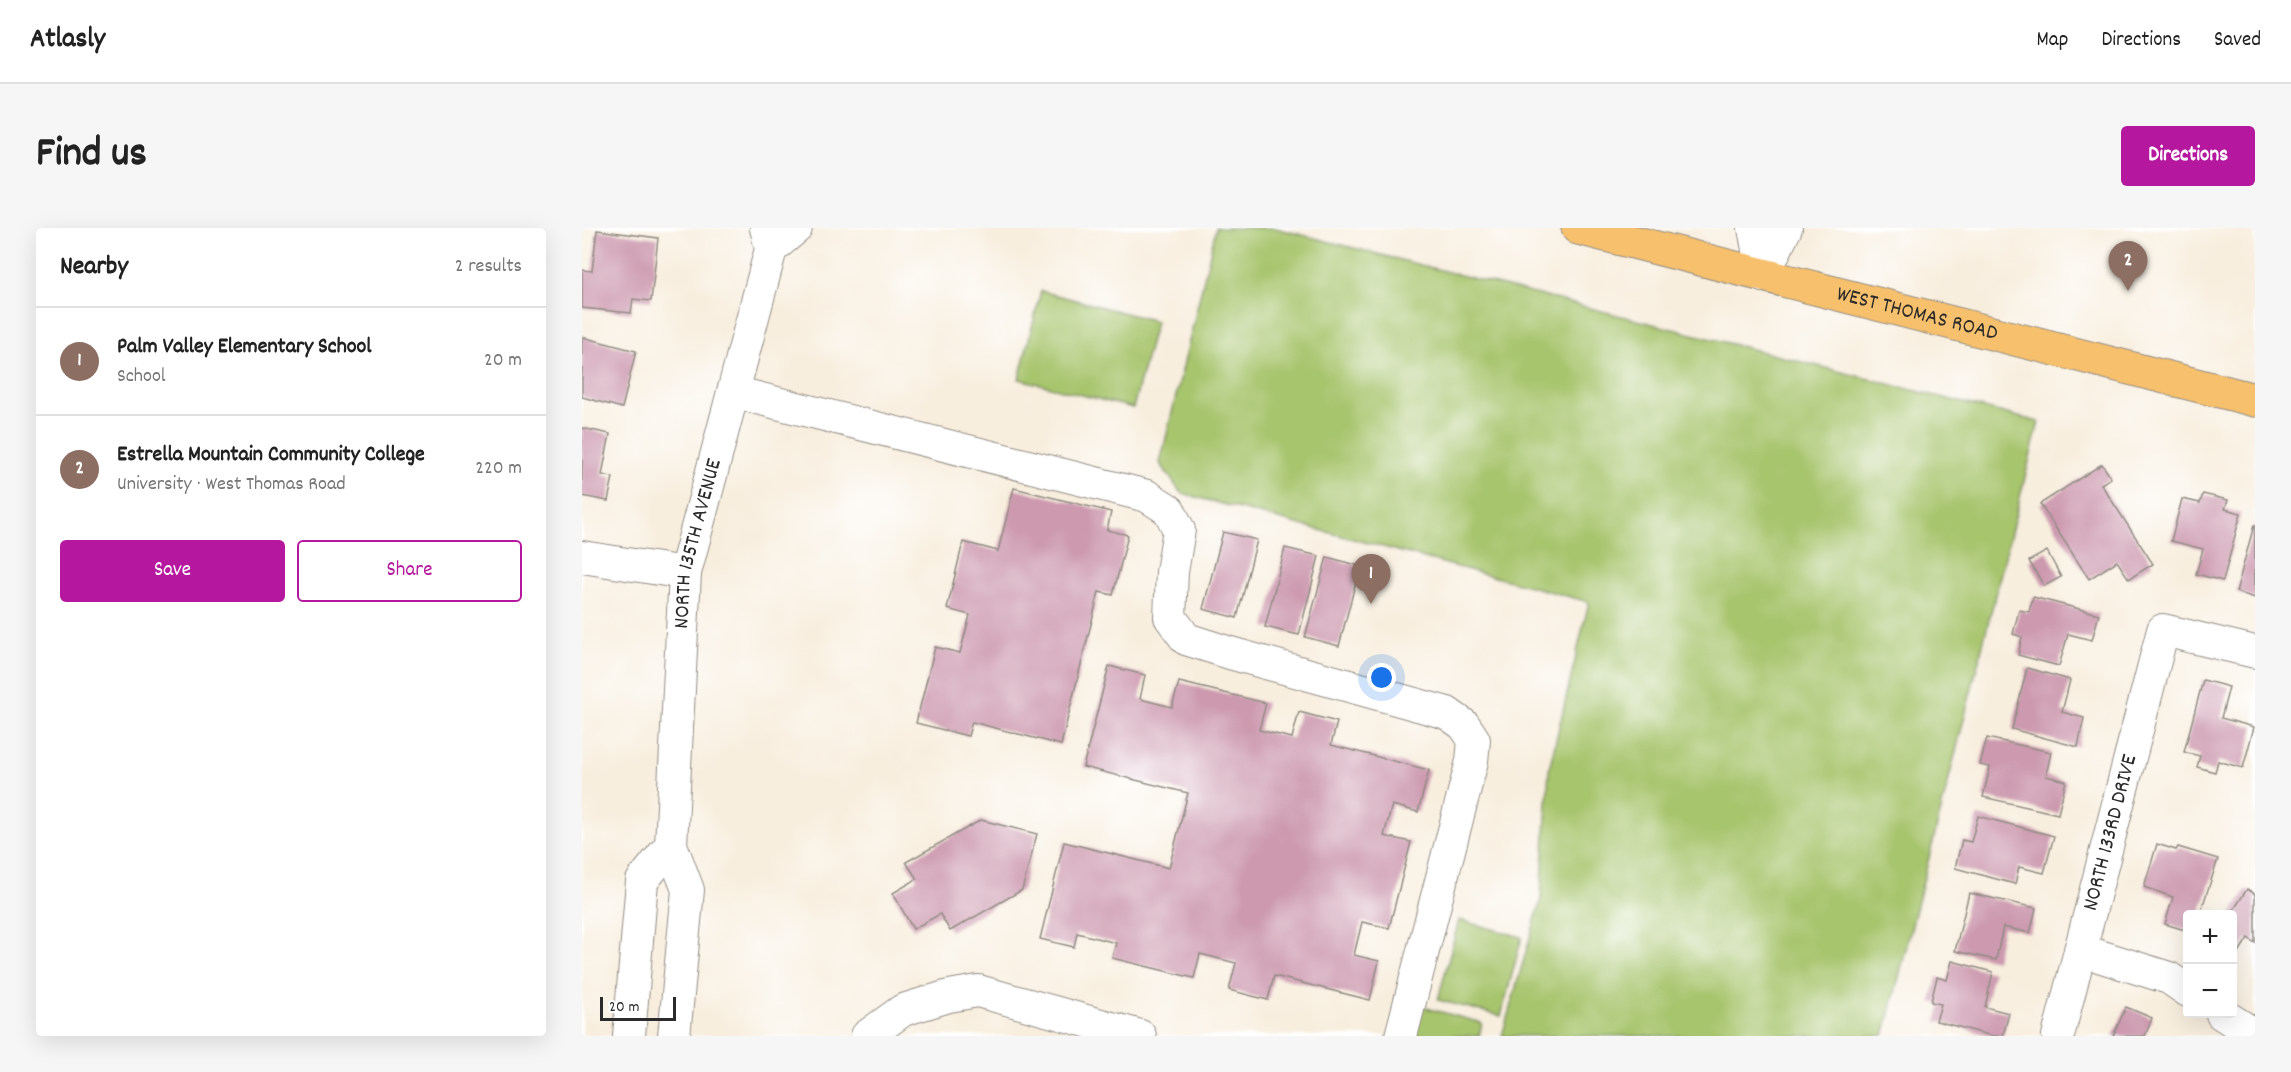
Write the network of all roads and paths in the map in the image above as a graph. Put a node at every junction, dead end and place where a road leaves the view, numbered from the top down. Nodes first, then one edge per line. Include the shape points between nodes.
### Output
1 (796, 228) edge
2 (1578, 228) edge
3 (1754, 228) edge
4 (1786, 228) edge
5 (768, 238) edge
6 (1763, 276) junction
7 (733, 392) junction
8 (2255, 400) edge
9 (582, 557) edge
10 (685, 573) junction
11 (2255, 652) edge
12 (670, 845) junction
13 (2080, 950) junction
14 (2183, 988) edge
15 (2228, 1018) edge
16 (868, 1034) edge
17 (2255, 1035) edge
18 (629, 1036) edge
19 (674, 1036) edge
20 (1140, 1036) edge
21 (1401, 1036) edge
22 (2058, 1036) edge

1 - 5 street, NORTH 135TH AVENUE
2 - 6 main road, WEST THOMAS ROAD
3 - 6 street
4 - 6 street
5 - 7 street, NORTH 135TH AVENUE
6 - 8 main road, WEST THOMAS ROAD
7 - 10 street, NORTH 135TH AVENUE
7 - 21 street via 1147,496 1169,510 1179,530 1170,617 1186,639 1447,713 1464,725 1474,740 1472,761
9 - 10 street
10 - 12 street, NORTH 135TH AVENUE
11 - 13 street, NORTH 133RD DRIVE via 2163,630
12 - 18 street via 642,881
12 - 19 street, NORTH 135TH AVENUE via 688,890
13 - 14 street via 2169,978
13 - 22 street, NORTH 133RD DRIVE
15 - 17 street
16 - 20 street via 903,1010 978,992

